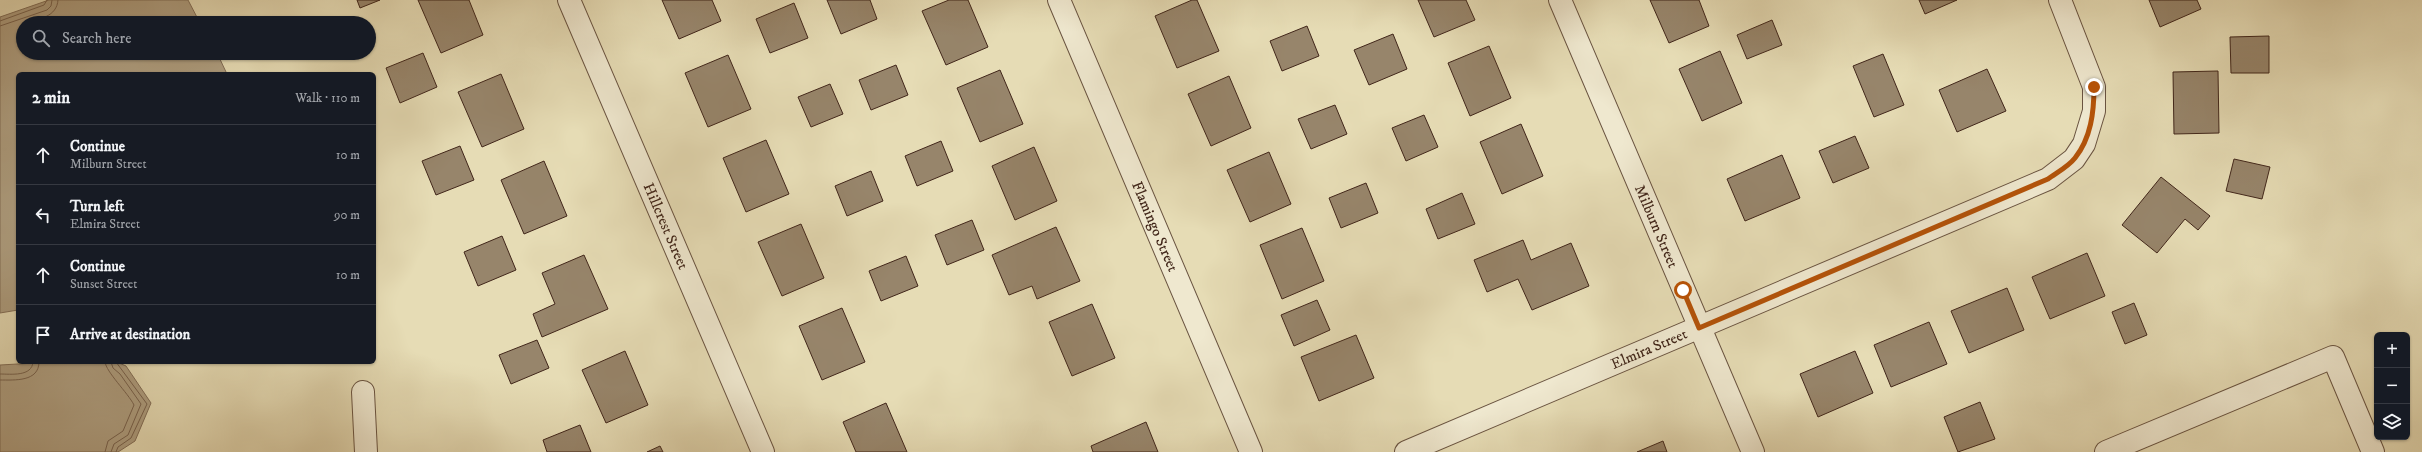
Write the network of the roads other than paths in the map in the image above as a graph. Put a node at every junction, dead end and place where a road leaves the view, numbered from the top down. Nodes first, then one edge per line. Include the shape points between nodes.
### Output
1 (569, 0) edge
2 (1059, 0) edge
3 (1560, 0) edge
4 (2060, 0) edge
5 (1699, 328) junction
6 (363, 392) dead end
7 (366, 452) edge
8 (763, 452) edge
9 (1251, 452) edge
10 (1406, 452) edge
11 (1753, 452) edge
12 (2106, 452) edge
13 (2373, 452) edge

1 - 8 street, Hillcrest Street
2 - 9 street, Flamingo Street
3 - 5 street, Milburn Street
4 - 5 street, Elmira Street via 2094,87 2094,111 2090,126 2084,144 2074,159 2048,179
5 - 10 street, Elmira Street
5 - 11 street, Milburn Street
6 - 7 street
12 - 13 street via 2333,357

